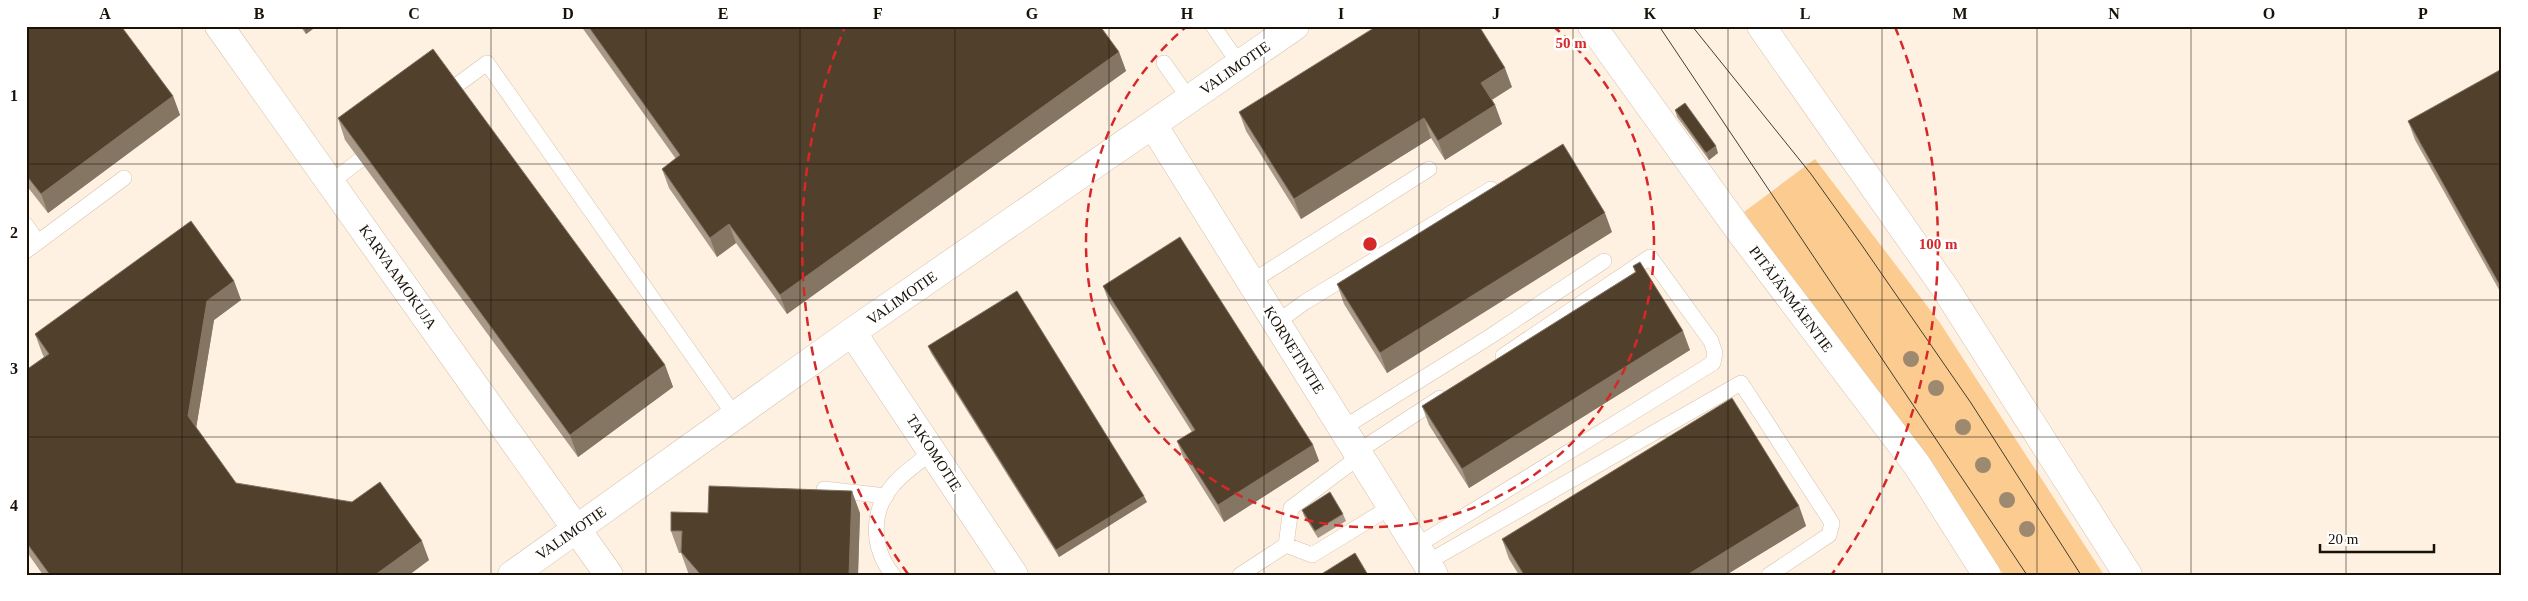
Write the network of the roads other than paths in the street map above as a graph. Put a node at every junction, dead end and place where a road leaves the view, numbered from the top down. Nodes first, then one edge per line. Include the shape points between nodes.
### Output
1 (219, 26) edge
2 (1213, 26) edge
3 (1294, 26) edge
4 (1592, 26) edge
5 (1761, 26) edge
6 (1164, 63) dead end
7 (1240, 65) junction
8 (453, 88) edge
9 (1190, 100) junction
10 (1153, 126) junction
11 (360, 160) edge
12 (1429, 168) dead end
13 (124, 178) dead end
14 (331, 182) junction
15 (1500, 184) edge
16 (26, 225) edge
17 (32, 246) edge
18 (1604, 261) dead end
19 (1251, 282) junction
20 (1276, 323) junction
21 (852, 332) junction
22 (1488, 366) edge
23 (1455, 388) edge
24 (735, 416) junction
25 (1343, 428) junction
26 (933, 451) junction
27 (1359, 454) junction
28 (824, 489) edge
29 (886, 496) junction
30 (1392, 506) junction
31 (577, 529) junction
32 (1286, 545) junction
33 (1425, 561) edge
34 (512, 575) edge
35 (609, 575) edge
36 (893, 575) edge
37 (1014, 575) edge
38 (1240, 575) edge
39 (1769, 575) edge
40 (1987, 575) edge
41 (2128, 575) edge

1 - 14 street, KARVAAMOKUJA
2 - 7 lane
3 - 7 street, VALIMOTIE
4 - 40 street, PITÄJÄNMÄENTIE via 1739,230 1917,465
5 - 41 street via 1947,291
6 - 9 lane
7 - 9 street, VALIMOTIE
8 - 24 lane via 487,63
9 - 10 street, VALIMOTIE
10 - 19 street, KORNETINTIE
10 - 21 street, VALIMOTIE
11 - 14 lane
12 - 19 lane
13 - 17 lane
14 - 31 street, KARVAAMOKUJA
15 - 20 lane via 1305,302
16 - 17 lane
18 - 25 lane
19 - 20 street, KORNETINTIE
20 - 25 street, KORNETINTIE
21 - 24 street, VALIMOTIE
21 - 26 street, TAKOMOTIE
22 - 33 lane via 1650,258 1711,341 1715,353 1713,363
23 - 27 lane
24 - 31 street, VALIMOTIE
25 - 27 street, KORNETINTIE
26 - 29 lane via 894,484
26 - 37 street, TAKOMOTIE
27 - 30 street, KORNETINTIE
27 - 32 lane via 1290,508
28 - 29 lane
29 - 36 lane via 876,517 876,538 882,561
30 - 32 lane via 1312,555
30 - 33 street, KORNETINTIE
31 - 34 street, VALIMOTIE
31 - 35 street, KARVAAMOKUJA
32 - 38 lane
33 - 39 lane via 1741,383 1832,523 1828,535

